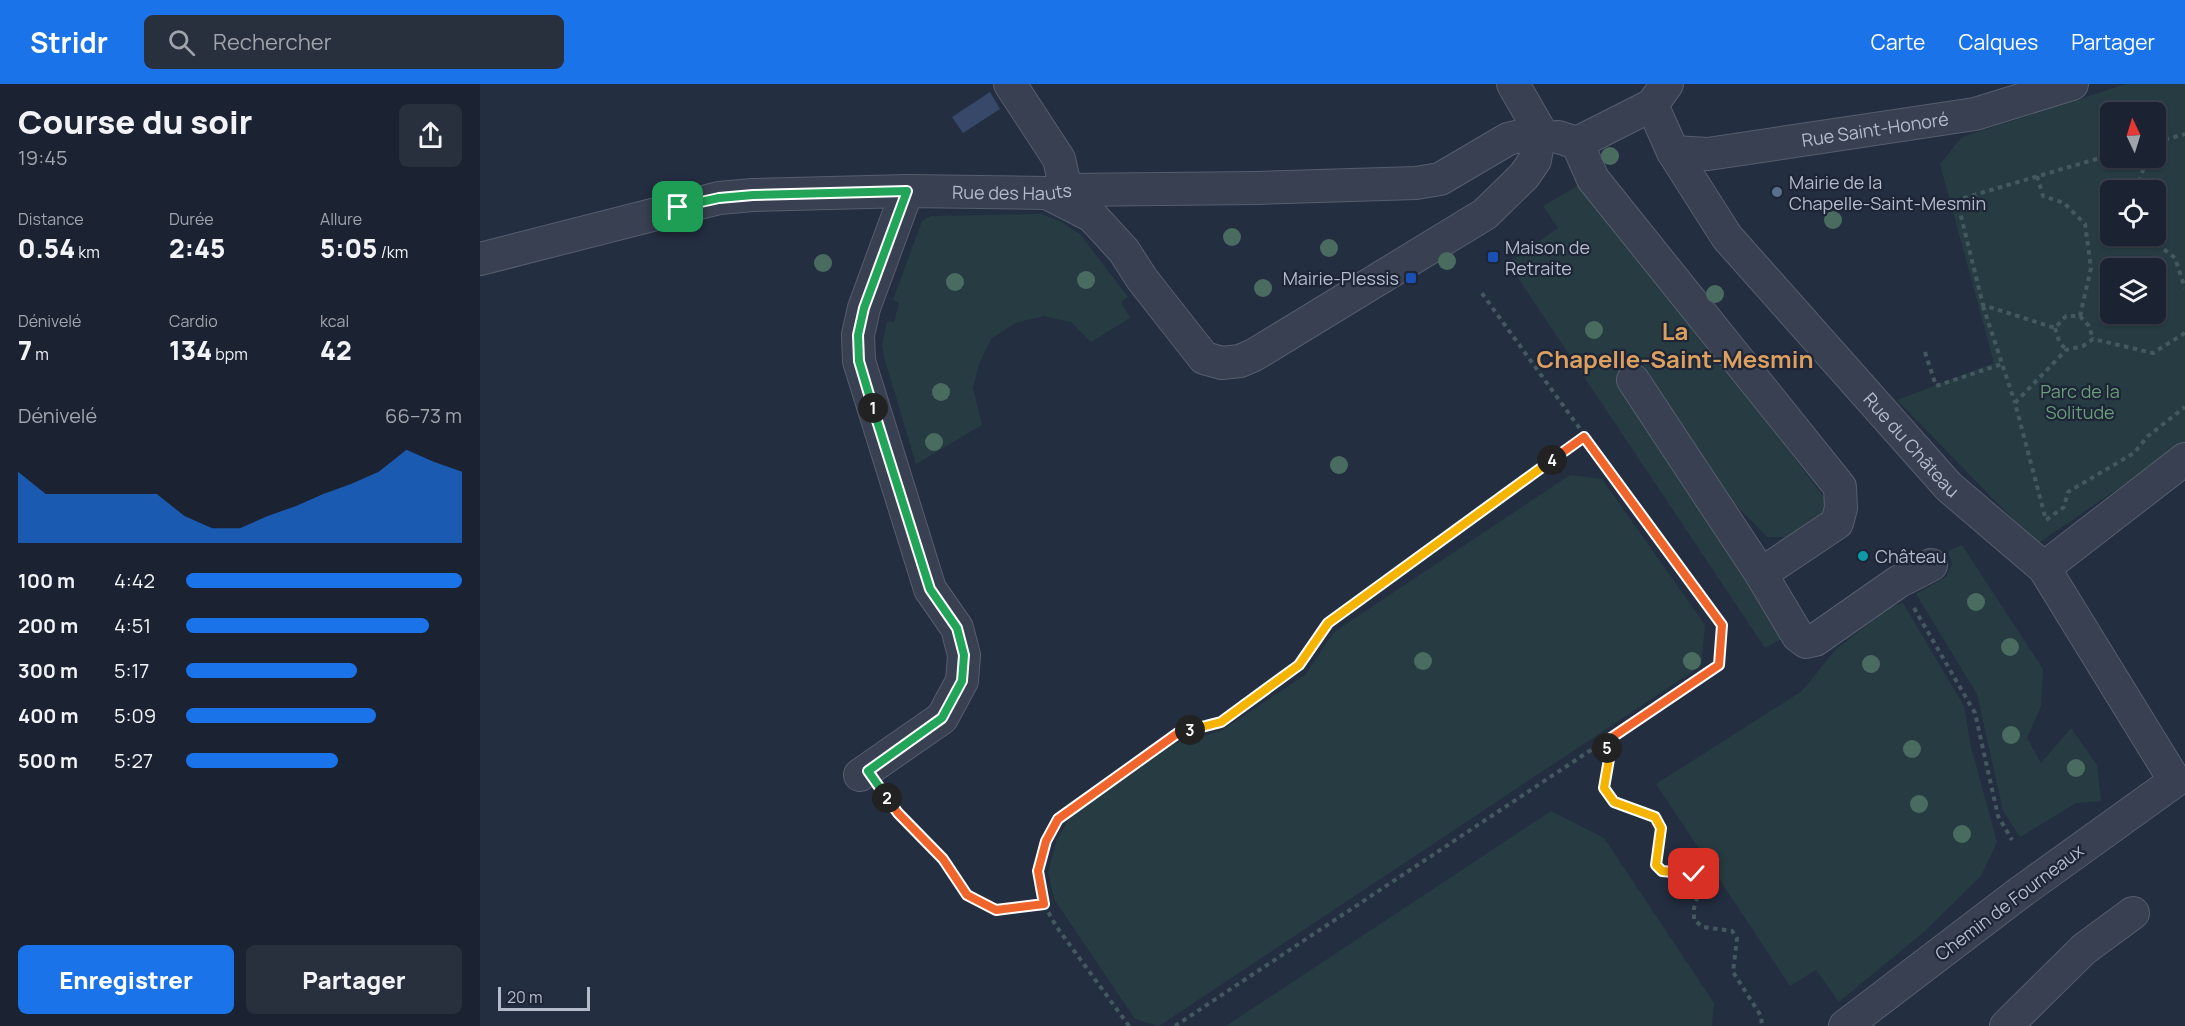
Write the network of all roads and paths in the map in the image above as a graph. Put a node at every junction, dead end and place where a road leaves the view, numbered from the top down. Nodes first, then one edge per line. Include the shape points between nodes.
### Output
1 (1010, 84) edge
2 (1513, 84) edge
3 (2072, 84) edge
4 (1660, 95) edge
5 (1540, 131) junction
6 (2185, 134) edge
7 (2166, 139) edge
8 (1577, 143) junction
9 (1673, 152) junction
10 (2100, 158) edge
11 (2037, 176) junction
12 (1138, 190) junction
13 (907, 191) junction
14 (1056, 192) junction
15 (2160, 246) edge
16 (1124, 252) junction
17 (480, 259) edge
18 (2185, 288) edge
19 (1482, 292) dead end
20 (1983, 305) junction
21 (2080, 316) junction
22 (2055, 328) junction
23 (2185, 333) edge
24 (2093, 339) junction
25 (2066, 350) junction
26 (1925, 352) dead end
27 (2002, 364) junction
28 (1633, 380) dead end
29 (2015, 403) junction
30 (2185, 407) edge
31 (1584, 437) junction
32 (2185, 459) edge
33 (1931, 565) dead end
34 (2044, 568) junction
35 (1761, 574) junction
36 (1898, 582) junction
37 (1605, 742) junction
38 (864, 773) joint
39 (2175, 781) joint
40 (2012, 840) dead end
41 (1044, 904) junction
42 (2133, 913) dead end
43 (1129, 1026) edge
44 (1175, 1026) edge
45 (1762, 1026) edge
46 (1845, 1026) edge
47 (2007, 1026) edge

1 - 14 street via 1059,159
2 - 5 street
3 - 9 street, Rue Saint-Honoré via 1975,114 1708,154
4 - 8 street
4 - 9 street, Rue du Château
5 - 8 street
5 - 12 street, Rue des Hauts via 1508,139 1440,179 1416,183
5 - 16 street via 1534,160 1524,176 1485,214 1240,361 1222,363 1204,358
6 - 7 path
8 - 35 street via 1593,179 1840,487 1837,523
9 - 34 street, Rue du Château via 1727,237 1949,487
10 - 11 path
11 - 20 path via 1957,200
11 - 21 path via 2043,196 2064,202 2085,224 2091,268
12 - 14 street, Rue des Hauts
12 - 16 street via 1124,202 1120,214
13 - 14 street, Rue des Hauts
13 - 17 street, Rue des Hauts via 719,198
13 - 38 street via 864,308 858,335 859,361 930,589 957,628 964,655 962,681 942,718
14 - 16 street via 1092,216
15 - 18 path via 2175,258
19 - 31 path
20 - 22 path
20 - 27 path
21 - 22 path via 2066,316
21 - 24 path
22 - 25 path
23 - 24 path via 2153,352
24 - 25 path
25 - 29 path
26 - 27 path via 1936,386
27 - 29 path
28 - 35 street
29 - 30 path via 2046,520 2064,507 2068,492 2134,453 2148,436
31 - 37 path via 1722,625 1719,665
31 - 41 path via 1328,623 1299,665 1221,722 1178,733 1058,819 1046,841 1038,871
32 - 34 street
33 - 36 street
34 - 39 street, Rue du Château
35 - 36 street via 1798,636 1806,642 1815,640
36 - 40 path via 1975,713 1998,816
37 - 44 path
37 - 45 path via 1609,759 1604,788 1614,802 1655,817 1661,828 1656,865 1662,871 1694,874 1702,883 1694,908 1695,920 1703,927 1732,931 1737,938 1733,972 1761,1016
38 - 41 path via 943,859 967,895 996,910
39 - 46 street, Chemin de Fourneaux
41 - 43 path
42 - 47 street via 2084,949

